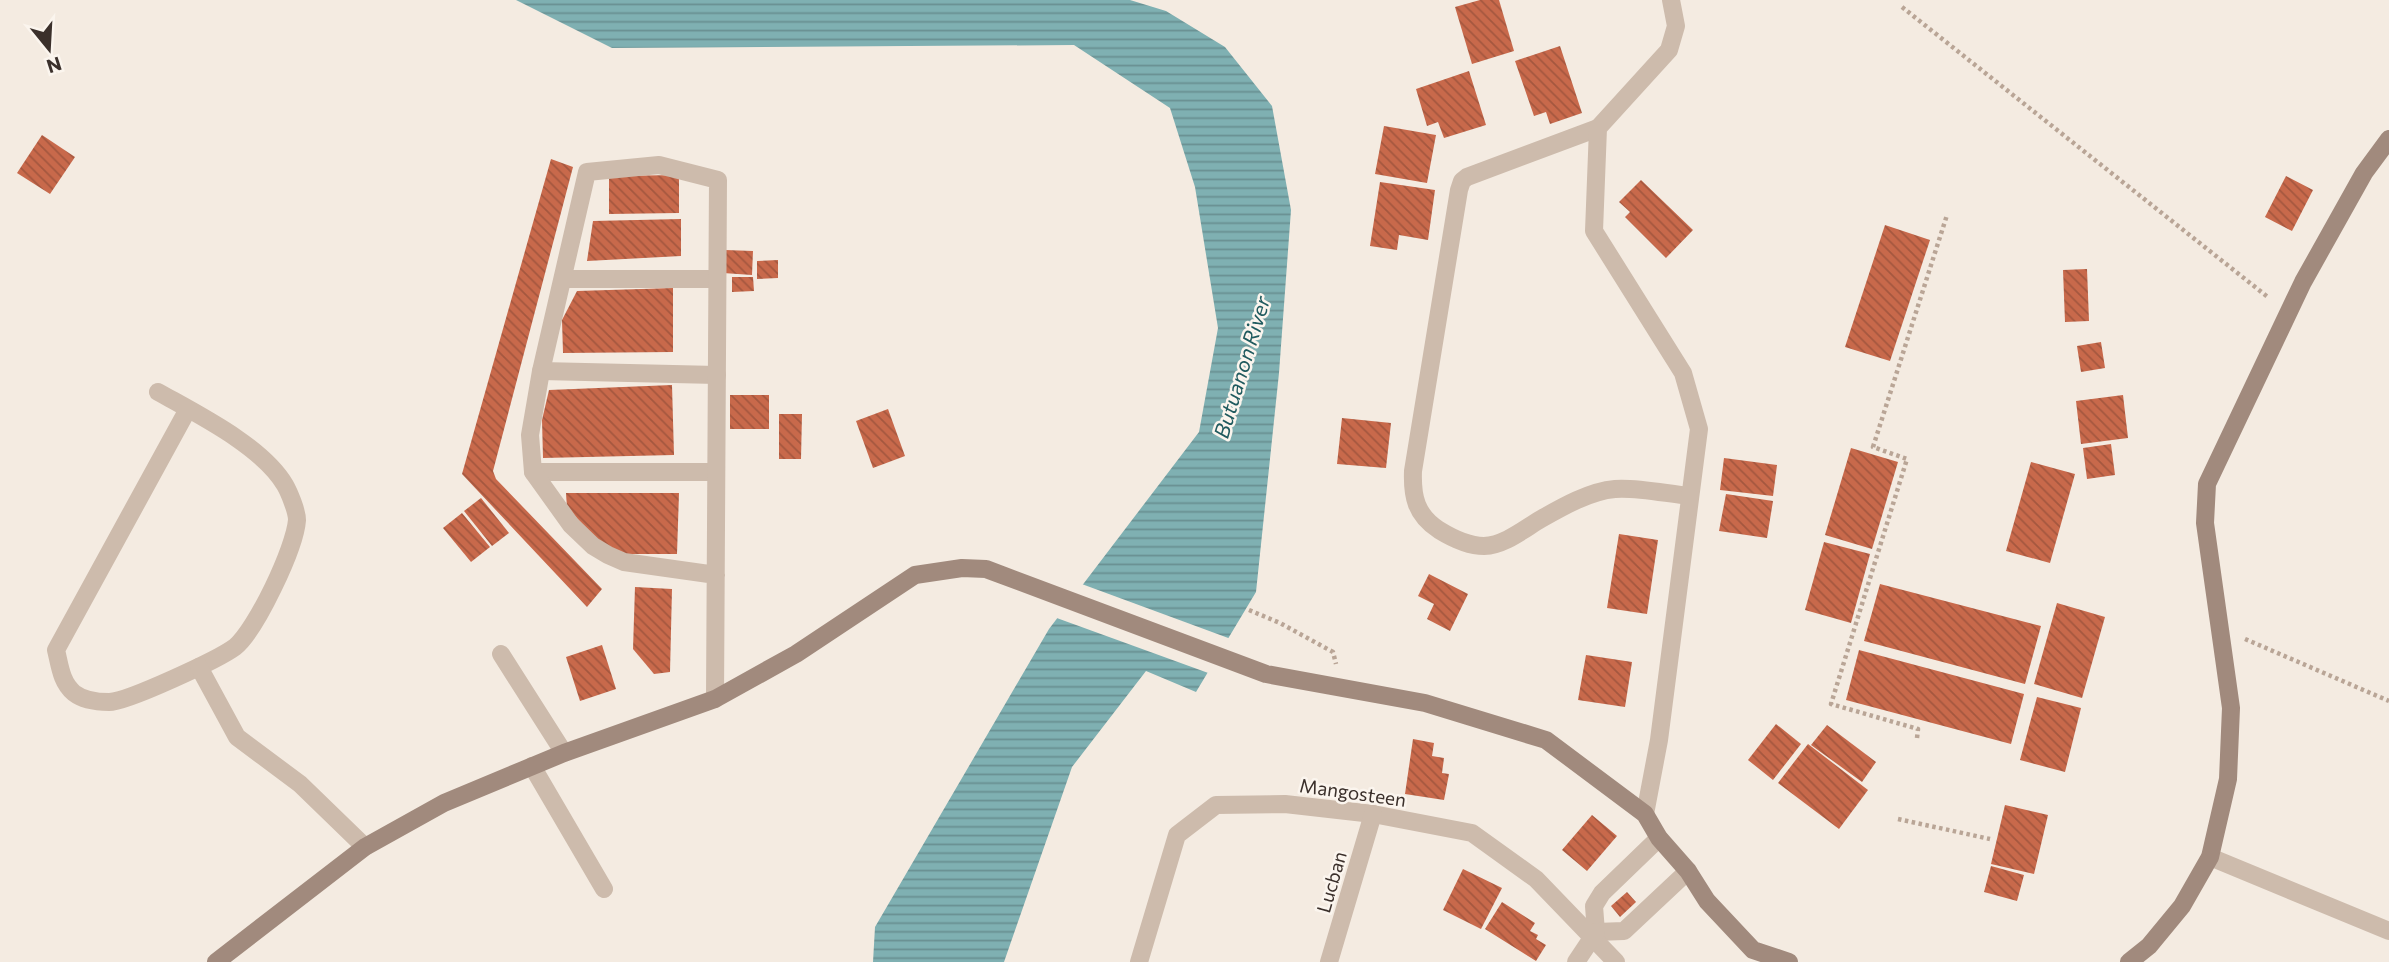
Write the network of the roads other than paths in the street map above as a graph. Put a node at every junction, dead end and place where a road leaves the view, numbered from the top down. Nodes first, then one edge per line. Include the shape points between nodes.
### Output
1 (1671, 0) edge
2 (1598, 128) junction
3 (2389, 139) edge
4 (563, 279) junction
5 (717, 279) junction
6 (541, 371) junction
7 (717, 375) junction
8 (158, 392) dead end
9 (188, 409) junction
10 (533, 472) junction
11 (716, 472) junction
12 (1690, 496) junction
13 (716, 575) junction
14 (501, 654) dead end
15 (199, 667) junction
16 (715, 699) junction
17 (564, 753) junction
18 (532, 766) junction
19 (1373, 814) junction
20 (1645, 814) junction
21 (1659, 838) junction
22 (365, 847) junction
23 (2210, 857) junction
24 (1688, 871) junction
25 (604, 889) dead end
26 (2389, 932) edge
27 (1594, 935) junction
28 (216, 962) edge
29 (1139, 962) edge
30 (1329, 962) edge
31 (1576, 962) edge
32 (1616, 962) edge
33 (1789, 962) edge
34 (2129, 962) edge

1 - 2 street via 1676,26 1669,50
2 - 12 street via 1594,231 1683,373 1699,429
2 - 12 street via 1462,181 1413,471 1416,503 1426,522 1444,534 1485,546 1505,541 1582,499 1615,489
3 - 23 street via 2364,173 2303,282 2207,484 2205,523 2231,708 2228,779
4 - 5 street
4 - 5 street via 587,172 659,165 718,180
4 - 6 street
5 - 7 street
6 - 7 street
6 - 10 street via 530,435
7 - 11 street
8 - 9 street
9 - 15 street via 255,451 285,485 297,519 284,564 253,626 235,646
9 - 15 street via 56,650 64,682 74,692 84,699 111,703
10 - 11 street
10 - 13 street via 570,525 608,555 624,562
11 - 13 street
12 - 20 street
13 - 16 street
14 - 17 street
15 - 22 street via 237,737 300,784
16 - 17 street
16 - 20 street via 796,654 915,575 986,569 1266,674 1425,703 1546,740
17 - 18 street
18 - 22 street via 444,803
18 - 25 street
19 - 27 street, Mangosteen via 1472,833 1536,879
19 - 29 street, Mangosteen via 1285,804 1216,804 1178,835
19 - 30 street, Lucban
20 - 21 street
21 - 24 street
21 - 27 street via 1602,893 1594,906
22 - 28 street
23 - 26 street
23 - 34 street via 2182,906 2149,946
24 - 27 street via 1624,931
24 - 33 street via 1707,901 1754,950
27 - 31 street
27 - 32 street, Mangosteen

